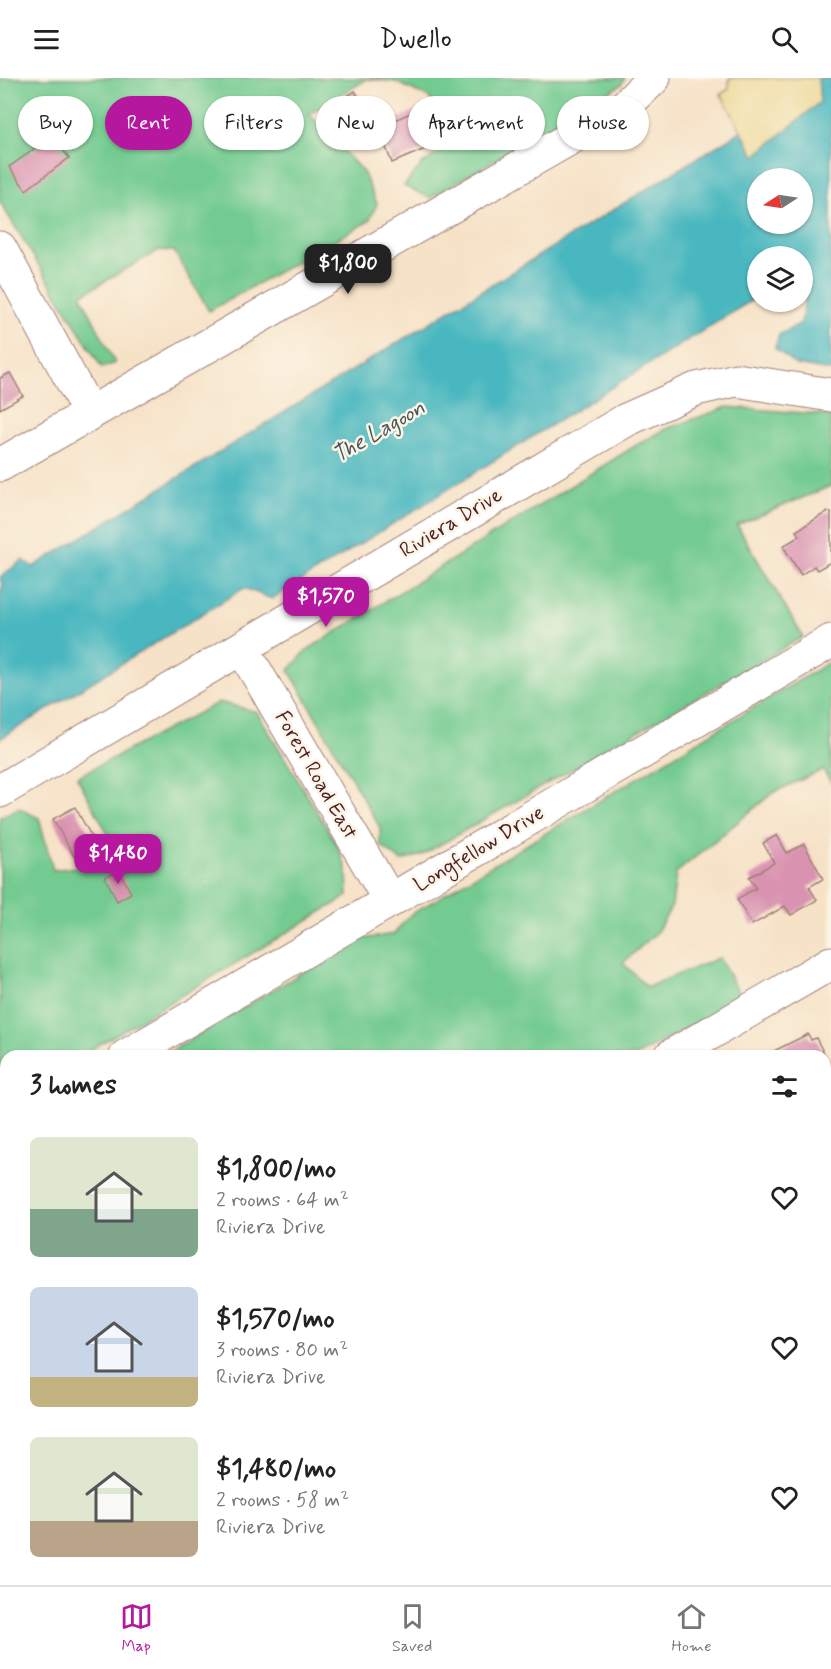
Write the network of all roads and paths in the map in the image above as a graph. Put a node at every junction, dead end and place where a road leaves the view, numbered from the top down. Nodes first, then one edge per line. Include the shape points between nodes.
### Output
1 (654, 78) edge
2 (0, 248) edge
3 (831, 395) edge
4 (89, 412) junction
5 (0, 465) edge
6 (831, 641) edge
7 (242, 648) junction
8 (0, 791) edge
9 (390, 901) junction
10 (831, 963) edge
11 (136, 1050) edge
12 (681, 1050) edge

1 - 4 street via 623,108
2 - 4 street
3 - 7 street, Riviera Drive via 736,381 696,389 657,405
4 - 5 street
6 - 9 street, Longfellow Drive
7 - 8 street, Riviera Drive
7 - 9 street, Forest Road East
9 - 11 street, Longfellow Drive
10 - 12 street

